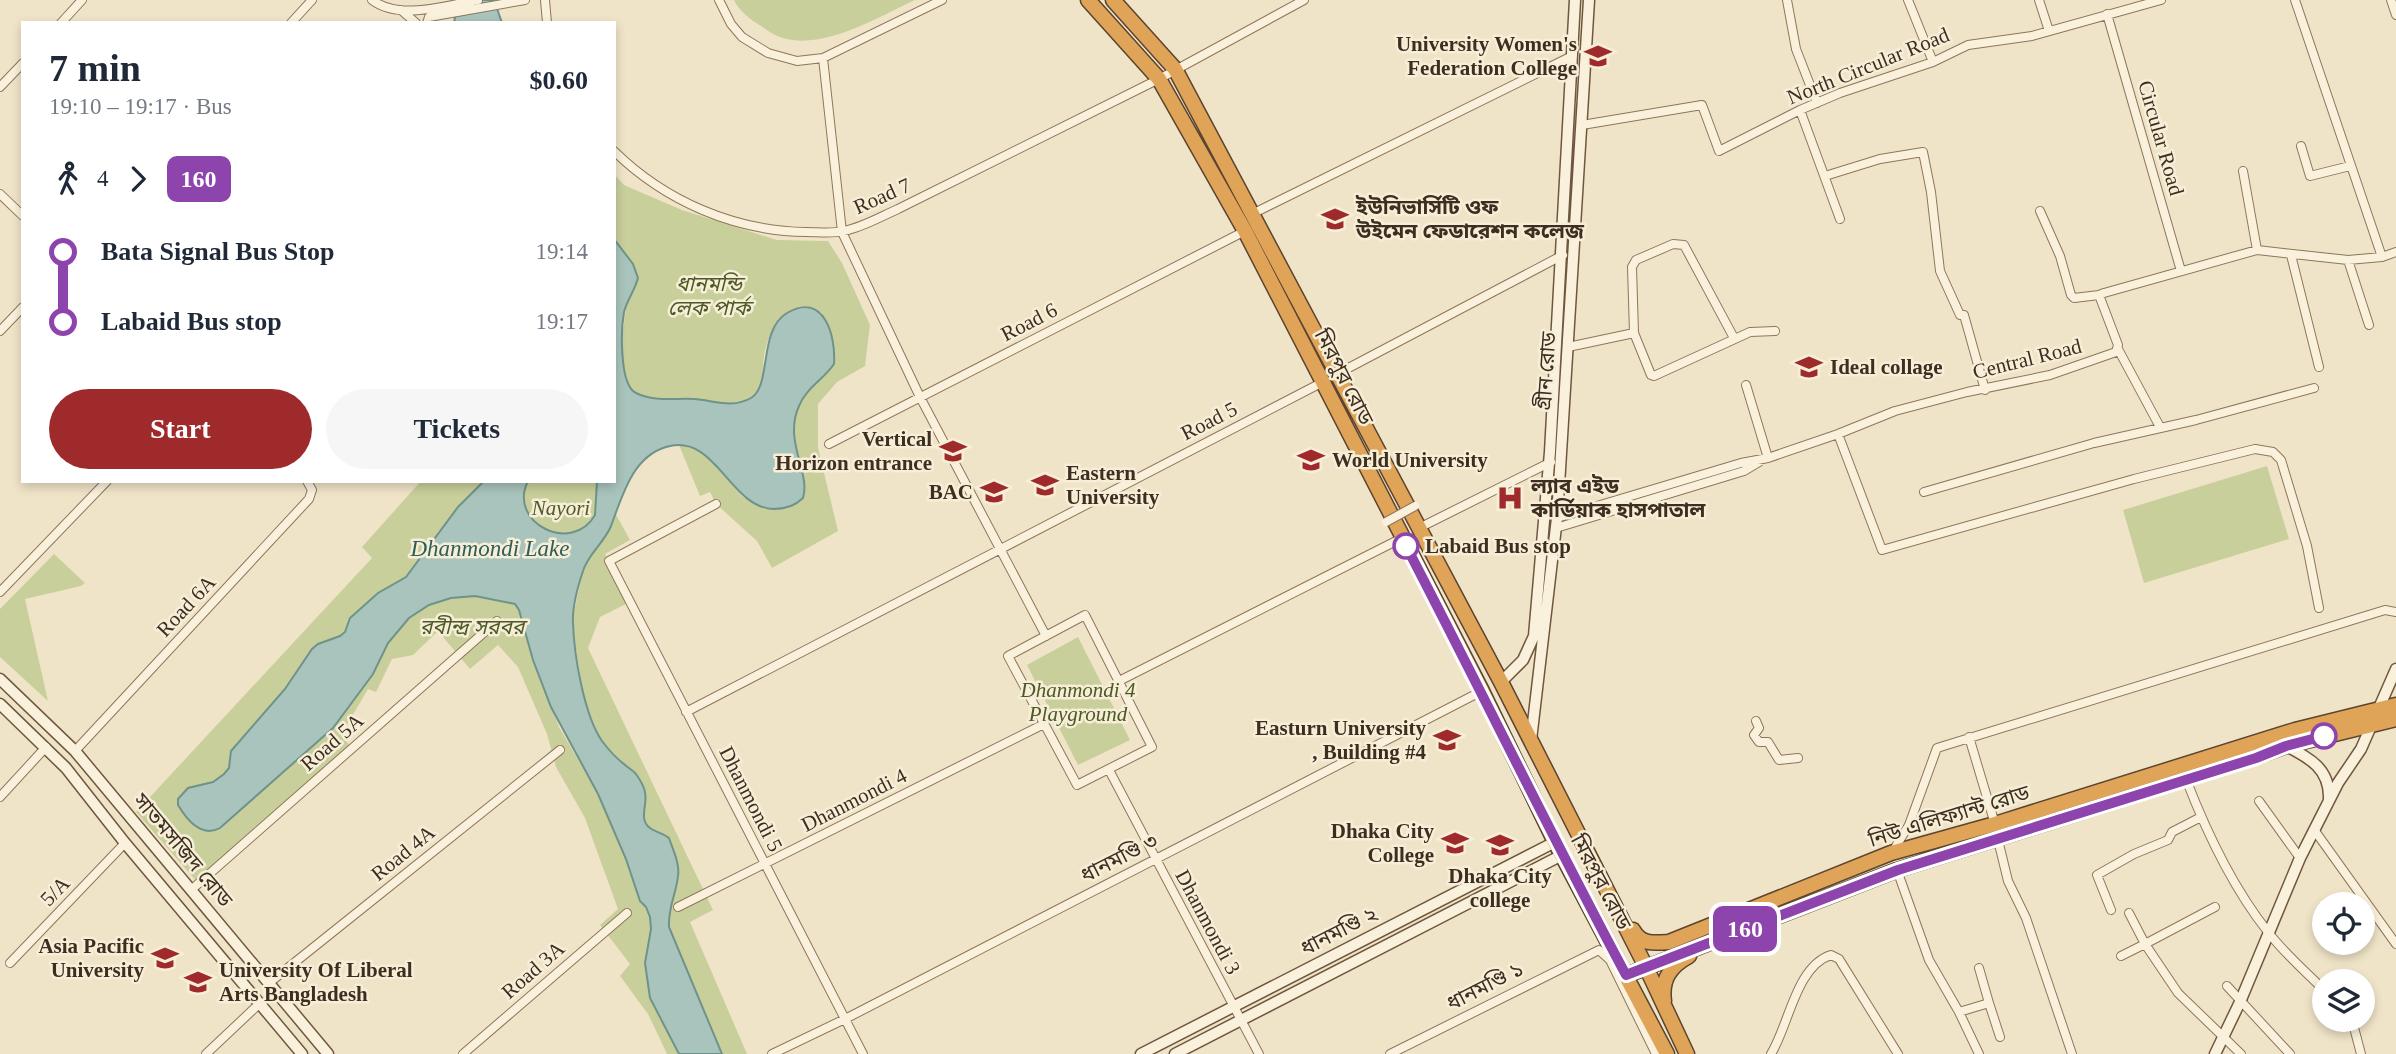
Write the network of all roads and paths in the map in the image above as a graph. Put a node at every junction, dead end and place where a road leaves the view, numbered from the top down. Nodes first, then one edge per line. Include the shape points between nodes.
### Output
1 (82, 0) edge
2 (312, 0) edge
3 (372, 0) edge
4 (478, 0) edge
5 (525, 0) edge
6 (545, 0) edge
7 (719, 0) edge
8 (942, 0) edge
9 (1088, 0) edge
10 (1113, 0) edge
11 (1304, 0) edge
12 (1575, 0) edge
13 (1589, 0) edge
14 (1787, 0) edge
15 (1908, 0) edge
16 (2039, 0) edge
17 (2161, 0) edge
18 (2295, 0) edge
19 (2391, 0) edge
20 (401, 10) junction
21 (2107, 14) junction
22 (2396, 15) edge
23 (427, 16) edge
24 (63, 21) edge
25 (293, 21) edge
26 (414, 21) edge
27 (547, 21) edge
28 (2049, 31) junction
29 (1573, 56) junction
30 (823, 58) junction
31 (1933, 62) junction
32 (21, 65) edge
33 (1175, 69) junction
34 (1159, 79) junction
35 (0, 87) edge
36 (1817, 103) junction
37 (1800, 110) junction
38 (1582, 125) junction
39 (2301, 146) dead end
40 (616, 153) edge
41 (2350, 166) junction
42 (2243, 171) dead end
43 (1825, 176) junction
44 (0, 194) edge
45 (2040, 211) dead end
46 (21, 214) edge
47 (1252, 214) junction
48 (1840, 219) dead end
49 (1245, 231) junction
50 (842, 232) junction
51 (1574, 250) junction
52 (2257, 250) junction
53 (2396, 252) edge
54 (2291, 255) junction
55 (2382, 257) junction
56 (1559, 258) junction
57 (2348, 260) junction
58 (2181, 271) junction
59 (2099, 295) junction
60 (21, 309) edge
61 (2369, 325) dead end
62 (0, 331) edge
63 (1775, 331) dead end
64 (1634, 333) junction
65 (1734, 338) junction
66 (1568, 347) junction
67 (2118, 349) junction
68 (2319, 367) dead end
69 (1337, 374) junction
70 (1323, 382) junction
71 (1746, 385) dead end
72 (2314, 388) dead end
73 (1984, 390) junction
74 (920, 397) junction
75 (2160, 427) junction
76 (1838, 434) junction
77 (829, 444) dead end
78 (1768, 458) junction
79 (1554, 461) junction
80 (105, 483) edge
81 (308, 483) edge
82 (1924, 492) dead end
83 (716, 504) dead end
84 (1412, 508) junction
85 (1389, 520) junction
86 (1556, 523) junction
87 (1419, 528) junction
88 (1402, 538) junction
89 (1000, 550) junction
90 (0, 592) edge
91 (2319, 608) dead end
92 (2396, 612) edge
93 (497, 621) dead end
94 (1046, 636) junction
95 (2396, 669) edge
96 (0, 678) edge
97 (1119, 681) junction
98 (1501, 682) junction
99 (1482, 691) junction
100 (0, 704) edge
101 (2396, 705) edge
102 (2380, 707) junction
103 (686, 712) junction
104 (2396, 719) edge
105 (1756, 721) dead end
106 (2373, 723) junction
107 (1044, 724) junction
108 (1969, 737) junction
109 (1531, 744) junction
110 (2286, 746) junction
111 (46, 747) junction
112 (560, 750) dead end
113 (75, 751) junction
114 (1798, 758) dead end
115 (1109, 769) junction
116 (2186, 779) junction
117 (0, 797) edge
118 (2259, 801) dead end
119 (2329, 801) junction
120 (2201, 817) junction
121 (1995, 824) junction
122 (2315, 831) junction
123 (1577, 833) junction
124 (1998, 839) junction
125 (125, 843) junction
126 (1558, 848) junction
127 (1891, 853) junction
128 (2300, 858) junction
129 (1155, 860) junction
130 (765, 864) junction
131 (1898, 870) junction
132 (191, 890) junction
133 (678, 907) dead end
134 (2216, 907) dead end
135 (2111, 910) dead end
136 (627, 913) dead end
137 (2129, 913) dead end
138 (2269, 933) junction
139 (1720, 938) junction
140 (2144, 944) junction
141 (2396, 944) edge
142 (2121, 956) dead end
143 (10, 963) dead end
144 (1646, 967) junction
145 (1979, 968) dead end
146 (1626, 975) junction
147 (2312, 978) edge
148 (269, 983) junction
149 (2227, 986) dead end
150 (2240, 1002) junction
151 (1989, 1003) junction
152 (259, 1004) junction
153 (1234, 1007) junction
154 (1665, 1007) junction
155 (1959, 1013) junction
156 (845, 1019) junction
157 (1241, 1020) junction
158 (2356, 1032) edge
159 (2000, 1037) dead end
160 (2225, 1037) junction
161 (1662, 1053) edge
162 (206, 1054) edge
163 (302, 1054) edge
164 (328, 1054) edge
165 (463, 1054) edge
166 (772, 1054) edge
167 (863, 1054) edge
168 (1141, 1054) edge
169 (1175, 1054) edge
170 (1259, 1054) edge
171 (1390, 1054) edge
172 (1687, 1054) edge
173 (1771, 1054) edge
174 (1898, 1054) edge
175 (1979, 1054) edge
176 (2072, 1054) edge
177 (2216, 1054) edge
178 (2241, 1054) edge
179 (2290, 1054) edge
180 (2361, 1054) edge

1 - 24 street
2 - 25 street
3 - 20 street
4 - 23 street
5 - 23 street
6 - 27 street
7 - 30 street via 742,37 768,53 797,61
8 - 30 street
9 - 34 highway, মিরপুর রোড
10 - 33 highway, মিরপুর রোড
11 - 33 street
12 - 29 main road, গ্রীন রোড
13 - 38 main road, গ্রীন রোড
14 - 36 street via 1796,48
15 - 31 street
16 - 28 street
17 - 21 street, North Circular Road
18 - 41 street
19 - 22 street
20 - 23 street
20 - 26 street
21 - 28 street, North Circular Road
21 - 58 street, Circular Road
28 - 31 street, North Circular Road via 1968,45
29 - 47 street
29 - 56 main road, গ্রীন রোড
30 - 50 street
31 - 36 street, North Circular Road
32 - 35 street
33 - 34 street, Road 7
33 - 47 highway, মিরপুর রোড
34 - 49 highway, মিরপুর রোড
34 - 50 street, Road 7 via 867,224
36 - 37 street, North Circular Road
37 - 38 street, North Circular Road via 1719,151 1702,105
37 - 43 street
38 - 51 main road, গ্রীন রোড
39 - 41 street via 2310,176
40 - 50 street, Road 7 via 663,191 701,211 773,230
41 - 55 street
42 - 52 street
43 - 48 street
43 - 73 street via 1923,152 1940,271 1960,315 1964,315
44 - 46 street
45 - 59 street via 2071,296
47 - 69 highway, মিরপুর রোড
49 - 70 highway, মিরপুর রোড
49 - 74 street, Road 6
50 - 74 street
51 - 56 street
51 - 66 main road, গ্রীন রোড
52 - 54 street
52 - 58 street
53 - 55 street
54 - 57 street
54 - 68 street
55 - 57 street
56 - 69 street
56 - 79 main road, গ্রীন রোড
57 - 61 street
58 - 59 street
59 - 67 street
60 - 62 street
63 - 65 street
64 - 65 street via 1654,376
64 - 65 street via 1633,263 1679,243
64 - 66 street
66 - 79 main road, গ্রীন রোড
67 - 73 street, Central Road via 2050,375
67 - 75 street
69 - 84 highway, মিরপুর রোড
70 - 85 highway, মিরপুর রোড
70 - 89 street, Road 5
71 - 78 street
72 - 75 street
73 - 76 street, Central Road via 1895,411
74 - 77 street, Road 6
74 - 89 street
75 - 82 street
76 - 78 street, Central Road
76 - 91 street via 1882,550 2134,479 2255,449 2273,452 2286,472
78 - 86 street, Central Road
79 - 86 main road, গ্রীন রোড
79 - 87 street
79 - 98 main road, গ্রীন রোড via 1534,636 1523,660
80 - 90 street
81 - 113 street, Road 6A via 309,499
83 - 103 street, Dhanmondi 5 via 609,561
84 - 85 street, bridge
84 - 87 highway, মিরপুর রোড
85 - 88 highway, মিরপুর রোড
86 - 109 main road, গ্রীন রোড
87 - 98 highway, মিরপুর রোড
88 - 97 street
88 - 99 highway, মিরপুর রোড
89 - 94 street
89 - 103 street, Road 5
92 - 108 street via 2385,610
93 - 132 street, Road 5A
94 - 97 street via 1085,615
94 - 107 street via 1008,656
95 - 102 main road
96 - 113 main road, সাতমসজিদ রোড
97 - 115 street via 1153,747
98 - 99 highway
98 - 109 highway, মিরপুর রোড
99 - 126 highway, মিরপুর রোড
99 - 129 street, ধানমণ্ডি ৩
100 - 111 main road, সাতমসজিদ রোড
101 - 102 highway, নিউ এলিফ্যান্ট রোড
102 - 106 main road
102 - 121 highway, নিউ এলিফ্যান্ট রোড
103 - 130 street, Dhanmondi 5
104 - 106 highway, নিউ এলিফ্যান্ট রোড
105 - 114 street via 1759,727 1754,735 1759,742 1768,742 1779,760
106 - 110 highway, নিউ এলিফ্যান্ট রোড
106 - 119 main road
107 - 115 street via 1077,785
107 - 130 street, Dhanmondi 4
108 - 121 street
108 - 127 street via 1937,748 1909,825
109 - 123 highway, মিরপুর রোড
110 - 116 highway, নিউ এলিফ্যান্ট রোড
110 - 119 main road via 2319,766 2329,786
111 - 117 street
111 - 125 main road, সাতমসজিদ রোড
112 - 148 street, Road 4A
113 - 132 main road, সাতমসজিদ রোড
115 - 129 street, Dhanmondi 3
116 - 120 street
116 - 124 highway, নিউ এলিফ্যান্ট রোড
118 - 128 street
119 - 122 main road
120 - 135 street via 2172,832 2168,840 2097,875
120 - 138 street
121 - 127 highway, নিউ এলিফ্যান্ট রোড
122 - 128 main road
122 - 141 street
123 - 127 highway, নিউ এলিফ্যান্ট রোড via 1590,847 1637,937 1650,943 1669,942
123 - 144 highway, মিরপুর রোড
124 - 131 highway, নিউ এলিফ্যান্ট রোড
124 - 176 street via 2008,881 2026,918
125 - 143 street, 5/A
125 - 152 main road, সাতমসজিদ রোড
126 - 146 highway, মিরপুর রোড
126 - 153 main road, ধানমণ্ডি ২
126 - 157 main road, ধানমণ্ডি ২
128 - 138 main road
129 - 153 street, Dhanmondi 3
129 - 156 street, ধানমণ্ডি ৩
130 - 133 street, Dhanmondi 4
130 - 156 street, Dhanmondi 5
131 - 139 highway, নিউ এলিফ্যান্ট রোড
131 - 155 street via 1929,960
132 - 148 main road, সাতমসজিদ রোড
134 - 140 street
136 - 165 street, Road 3A
137 - 140 street
138 - 147 street
138 - 150 main road
139 - 144 highway, নিউ এলিফ্যান্ট রোড
139 - 154 highway via 1675,965 1663,984
140 - 142 street
140 - 160 street via 2178,993
144 - 146 highway, নিউ এলিফ্যান্ট রোড
144 - 154 highway, মিরপুর রোড
145 - 151 street
146 - 161 highway, মিরপুর রোড
148 - 164 main road, সাতমসজিদ রোড
149 - 150 street
150 - 160 main road
150 - 179 street
151 - 155 street
151 - 159 street
152 - 162 street
152 - 163 main road, সাতমসজিদ রোড
153 - 157 street, Dhanmondi 3
153 - 168 main road, ধানমণ্ডি ২
154 - 172 highway, মিরপুর রোড
155 - 175 street
156 - 166 street, ধানমণ্ডি ৩
156 - 167 street, Dhanmondi 5
157 - 169 main road, ধানমণ্ডি ২
157 - 170 street, Dhanmondi 3
158 - 180 street
160 - 177 main road
160 - 178 street
161 - 171 street, ধানমণ্ডি ১ via 1610,960 1596,950
173 - 174 street via 1805,977 1819,960 1831,955 1839,959

